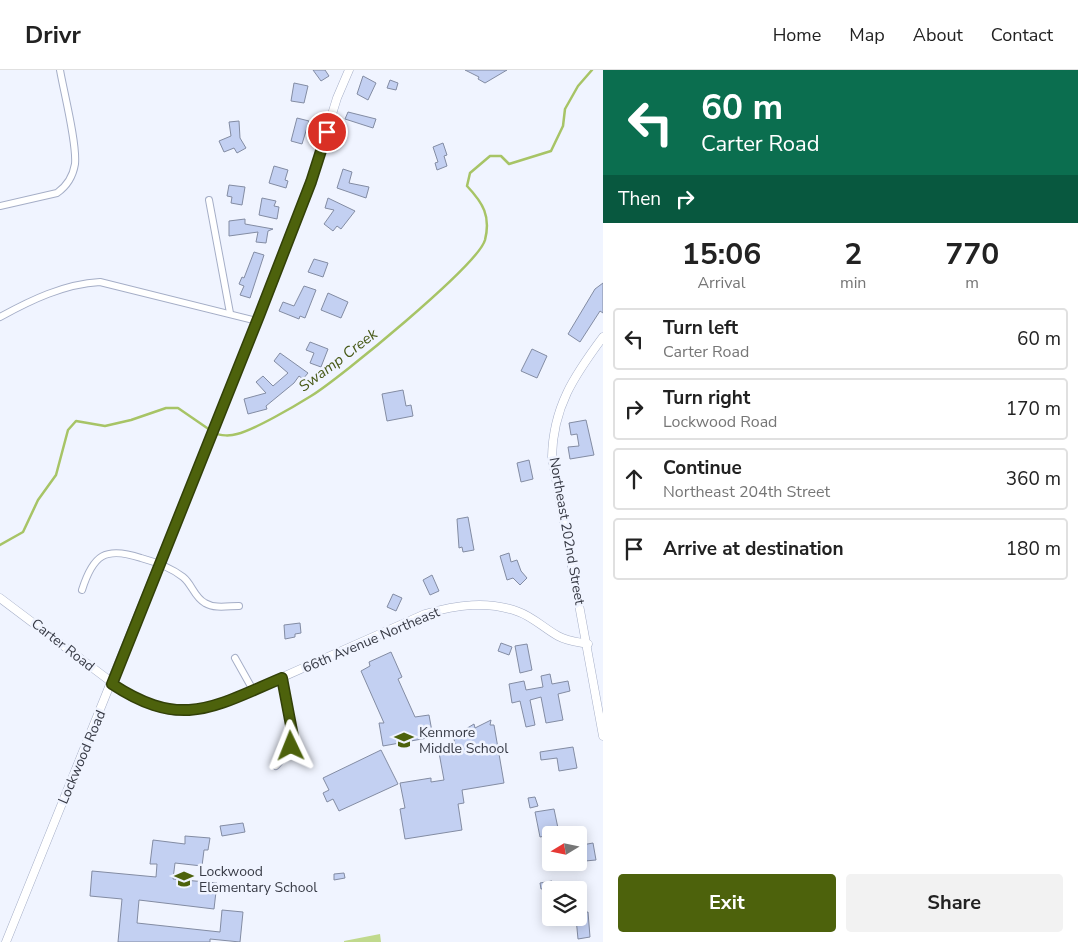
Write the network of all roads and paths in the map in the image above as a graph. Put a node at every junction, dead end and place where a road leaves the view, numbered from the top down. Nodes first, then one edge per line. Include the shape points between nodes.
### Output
1 (60, 70) edge
2 (349, 70) edge
3 (209, 200) dead end
4 (0, 206) edge
5 (230, 314) junction
6 (0, 317) edge
7 (258, 321) junction
8 (603, 337) edge
9 (161, 564) junction
10 (82, 590) dead end
11 (0, 598) edge
12 (239, 606) dead end
13 (588, 644) junction
14 (235, 658) dead end
15 (295, 672) joint
16 (282, 678) junction
17 (112, 684) junction
18 (253, 690) junction
19 (603, 736) edge
20 (276, 766) dead end
21 (6, 942) edge

1 - 4 street via 74,149 72,176 57,193
2 - 7 street, Lockwood Road
3 - 5 street
5 - 6 street via 100,282 78,284 30,300
5 - 7 street
7 - 9 street, Lockwood Road
8 - 13 street, Northeast 202nd Street via 565,396 553,433 552,457 557,490
9 - 10 street via 121,551 112,552 88,570
9 - 12 street via 185,578 206,604
9 - 17 street, Lockwood Road
11 - 17 street, Carter Road
13 - 15 street, 66th Avenue Northeast via 559,637 520,612 495,605 471,605 425,614
13 - 19 street, Northeast 202nd Street
14 - 18 street
15 - 16 street, Carter Road
16 - 18 street, Carter Road
16 - 20 street via 293,736 291,746
17 - 18 street, Carter Road via 130,696 175,711 208,708
17 - 21 street, Lockwood Road

